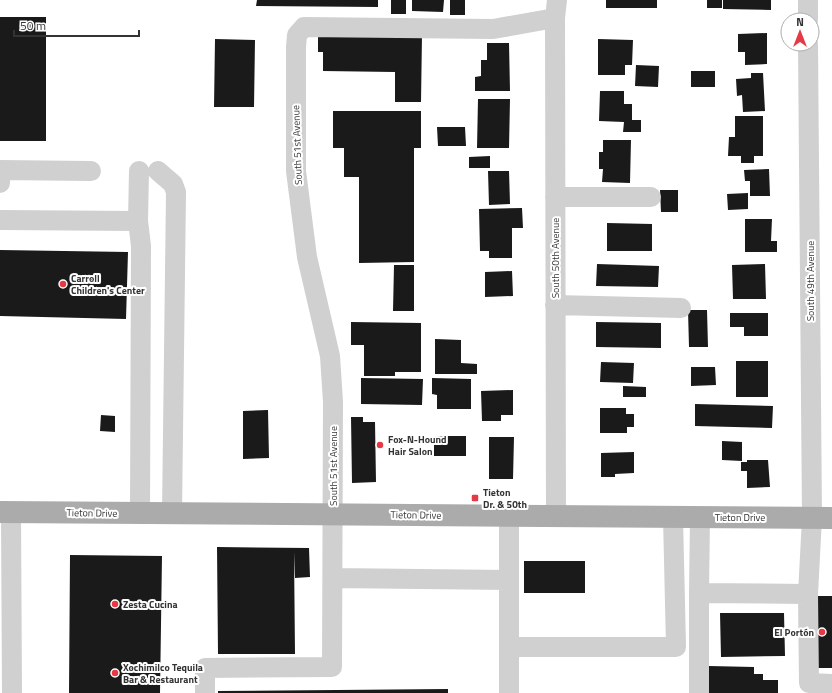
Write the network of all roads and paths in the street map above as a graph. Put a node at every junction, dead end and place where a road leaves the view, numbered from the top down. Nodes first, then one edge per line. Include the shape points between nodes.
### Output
1 (808, 0) edge
2 (556, 9) edge
3 (808, 12) edge
4 (808, 52) edge
5 (91, 171) dead end
6 (0, 183) edge
7 (555, 198) junction
8 (651, 198) dead end
9 (0, 220) edge
10 (138, 221) junction
11 (555, 305) junction
12 (681, 308) dead end
13 (6, 513) edge
14 (140, 514) junction
15 (172, 514) junction
16 (333, 514) junction
17 (509, 516) junction
18 (556, 517) junction
19 (673, 517) junction
20 (700, 517) junction
21 (822, 518) edge
22 (333, 578) junction
23 (509, 580) junction
24 (699, 593) junction
25 (808, 594) junction
26 (509, 647) junction
27 (832, 684) edge
28 (12, 693) edge
29 (205, 693) edge
30 (509, 693) edge
31 (700, 693) edge

1 - 3 street
2 - 7 street, South 50th Avenue
2 - 16 street, South 51st Avenue via 493,29 304,27 297,35 296,171 307,257 330,356 333,402
4 - 21 street, South 49th Avenue
5 - 6 street via 0,170
7 - 8 street
7 - 11 street, South 50th Avenue
9 - 10 street
10 - 14 street via 141,246
10 - 15 street via 149,171 173,184 176,192
11 - 12 street
11 - 18 street, South 50th Avenue
13 - 14 main road, Tieton Drive
13 - 28 street
14 - 15 main road, Tieton Drive
15 - 16 main road, Tieton Drive
16 - 17 main road, Tieton Drive
16 - 22 street, South 51st Avenue
17 - 18 main road, Tieton Drive
17 - 23 street
18 - 19 main road, Tieton Drive
19 - 20 main road, Tieton Drive
19 - 26 street via 676,647
20 - 21 main road, Tieton Drive
20 - 24 street
21 - 25 street, South 49th Avenue
22 - 23 street
22 - 29 street, South 51st Avenue via 332,667 205,668
23 - 26 street
24 - 25 street
24 - 31 street
25 - 27 street, South 49th Avenue via 809,683
26 - 30 street

